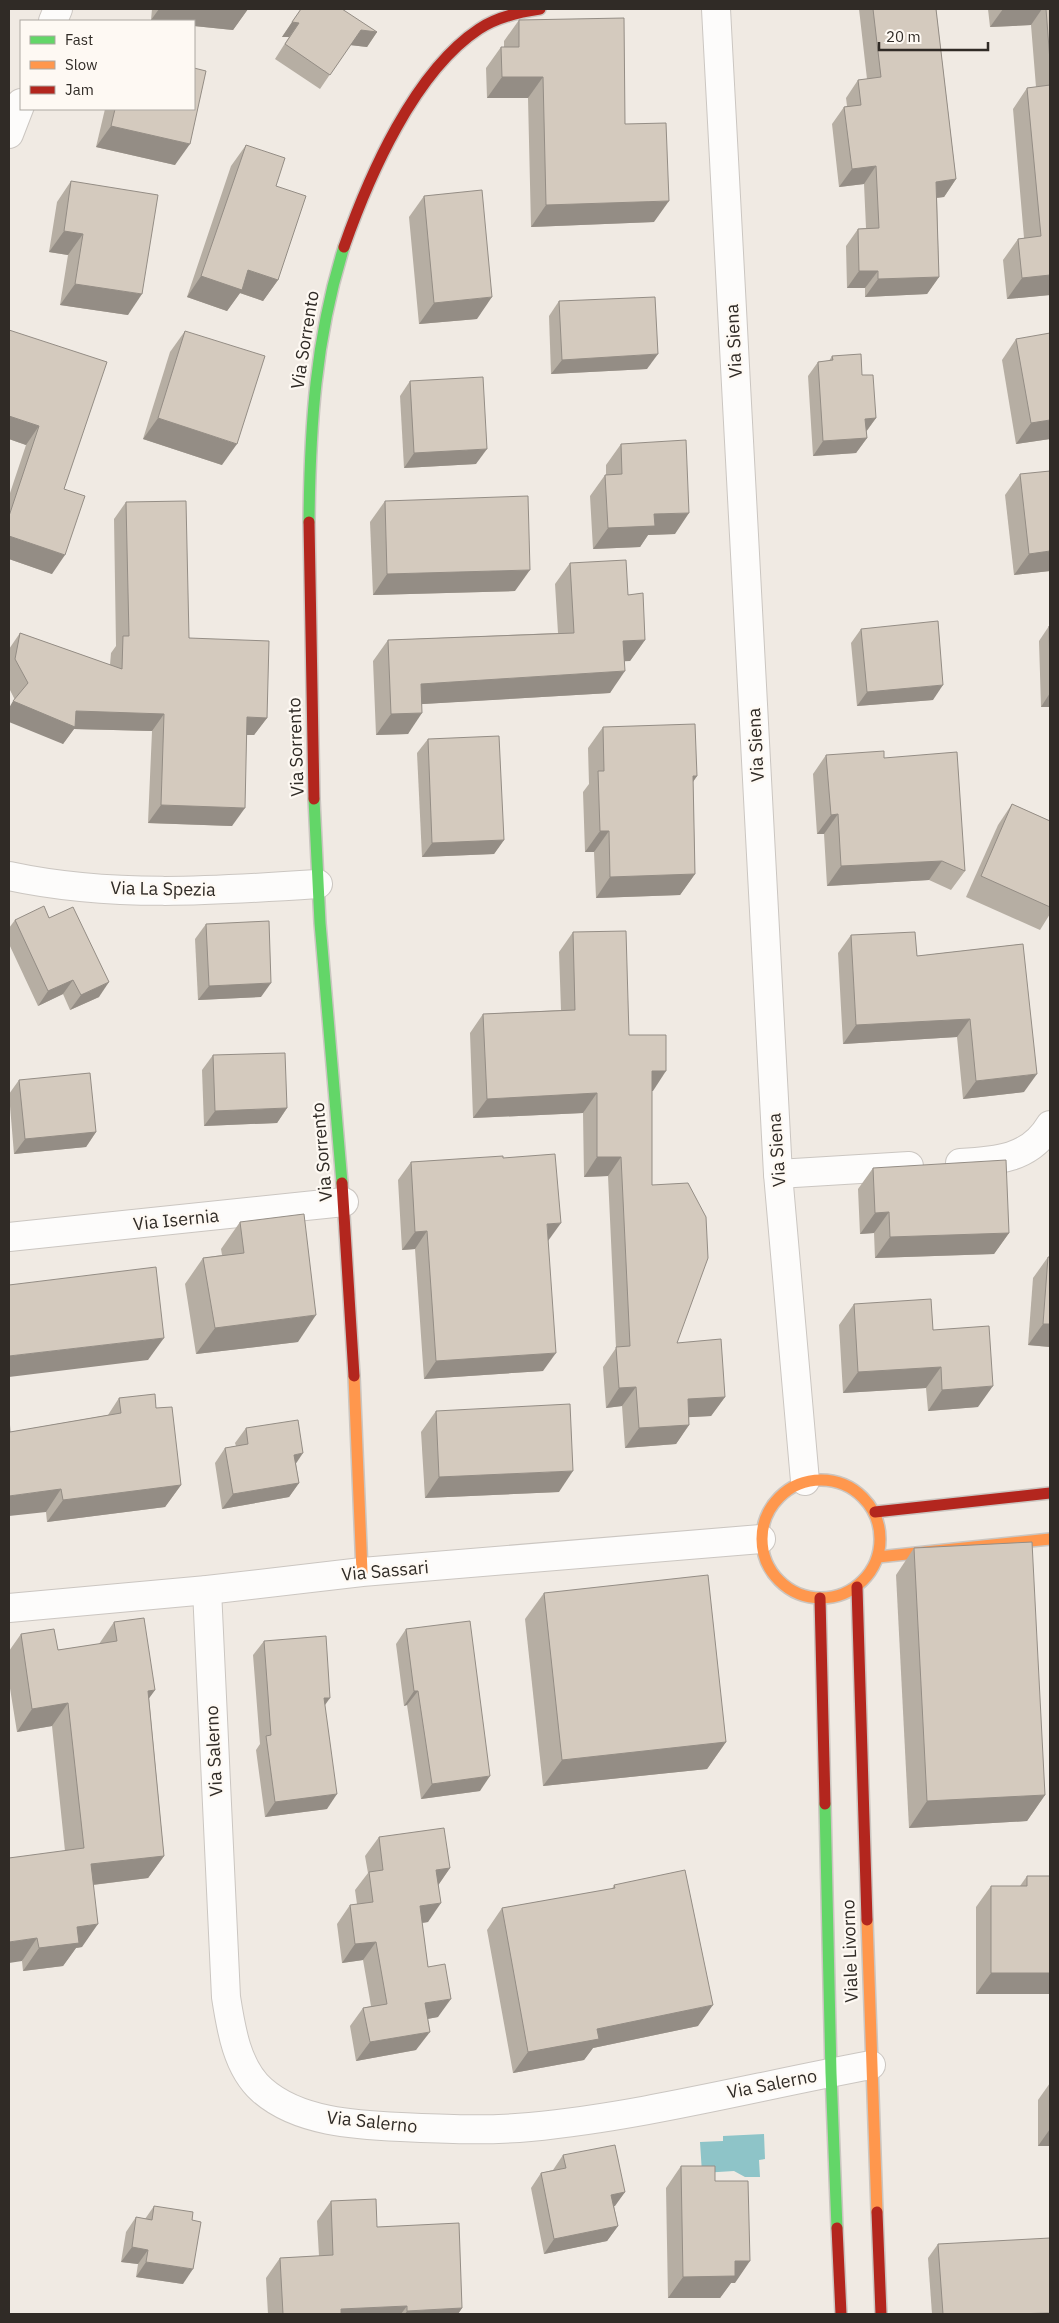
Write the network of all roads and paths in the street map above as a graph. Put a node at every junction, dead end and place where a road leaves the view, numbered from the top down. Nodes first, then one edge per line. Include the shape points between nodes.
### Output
1 (540, 9) edge
2 (716, 9) edge
3 (20, 105) edge
4 (9, 134) edge
5 (9, 876) edge
6 (318, 884) junction
7 (1050, 1125) edge
8 (778, 1174) junction
9 (344, 1202) junction
10 (9, 1237) edge
11 (805, 1481) junction
12 (1050, 1493) edge
13 (875, 1512) junction
14 (761, 1539) junction
15 (1050, 1540) edge
16 (878, 1557) junction
17 (362, 1572) junction
18 (857, 1587) junction
19 (207, 1590) junction
20 (820, 1598) junction
21 (9, 1608) edge
22 (871, 2066) junction
23 (831, 2073) junction
24 (841, 2314) edge
25 (881, 2314) edge

1 - 6 street, Via Sorrento via 494,21 478,30 449,54 421,88 394,133 365,194 340,259 324,314 315,376 310,504 309,611
2 - 8 street, Via Siena
3 - 4 street
5 - 6 street, Via La Spezia via 83,887 146,891
6 - 9 street, Via Sorrento
7 - 8 street via 1032,1147 997,1160
8 - 11 street, Via Siena
9 - 10 street, Via Isernia
9 - 17 street, Via Sorrento
11 - 13 street via 826,1479 846,1484 863,1495
11 - 14 street via 788,1489 773,1503 764,1520
12 - 13 street
13 - 16 street via 881,1542
14 - 17 street, Via Sassari
14 - 20 street via 764,1557 773,1574 786,1587 802,1595
15 - 16 street
16 - 18 street via 870,1574
17 - 19 street, Via Sassari
18 - 20 street via 840,1596
18 - 22 street, Viale Livorno
19 - 21 street, Via Sassari
19 - 23 street, Via Salerno via 226,1997 244,2066 251,2078 272,2098 317,2117 357,2124 452,2129 510,2128 615,2115
20 - 23 street, Viale Livorno
22 - 23 street, Via Salerno
22 - 25 street, Viale Livorno
23 - 24 street, Viale Livorno

